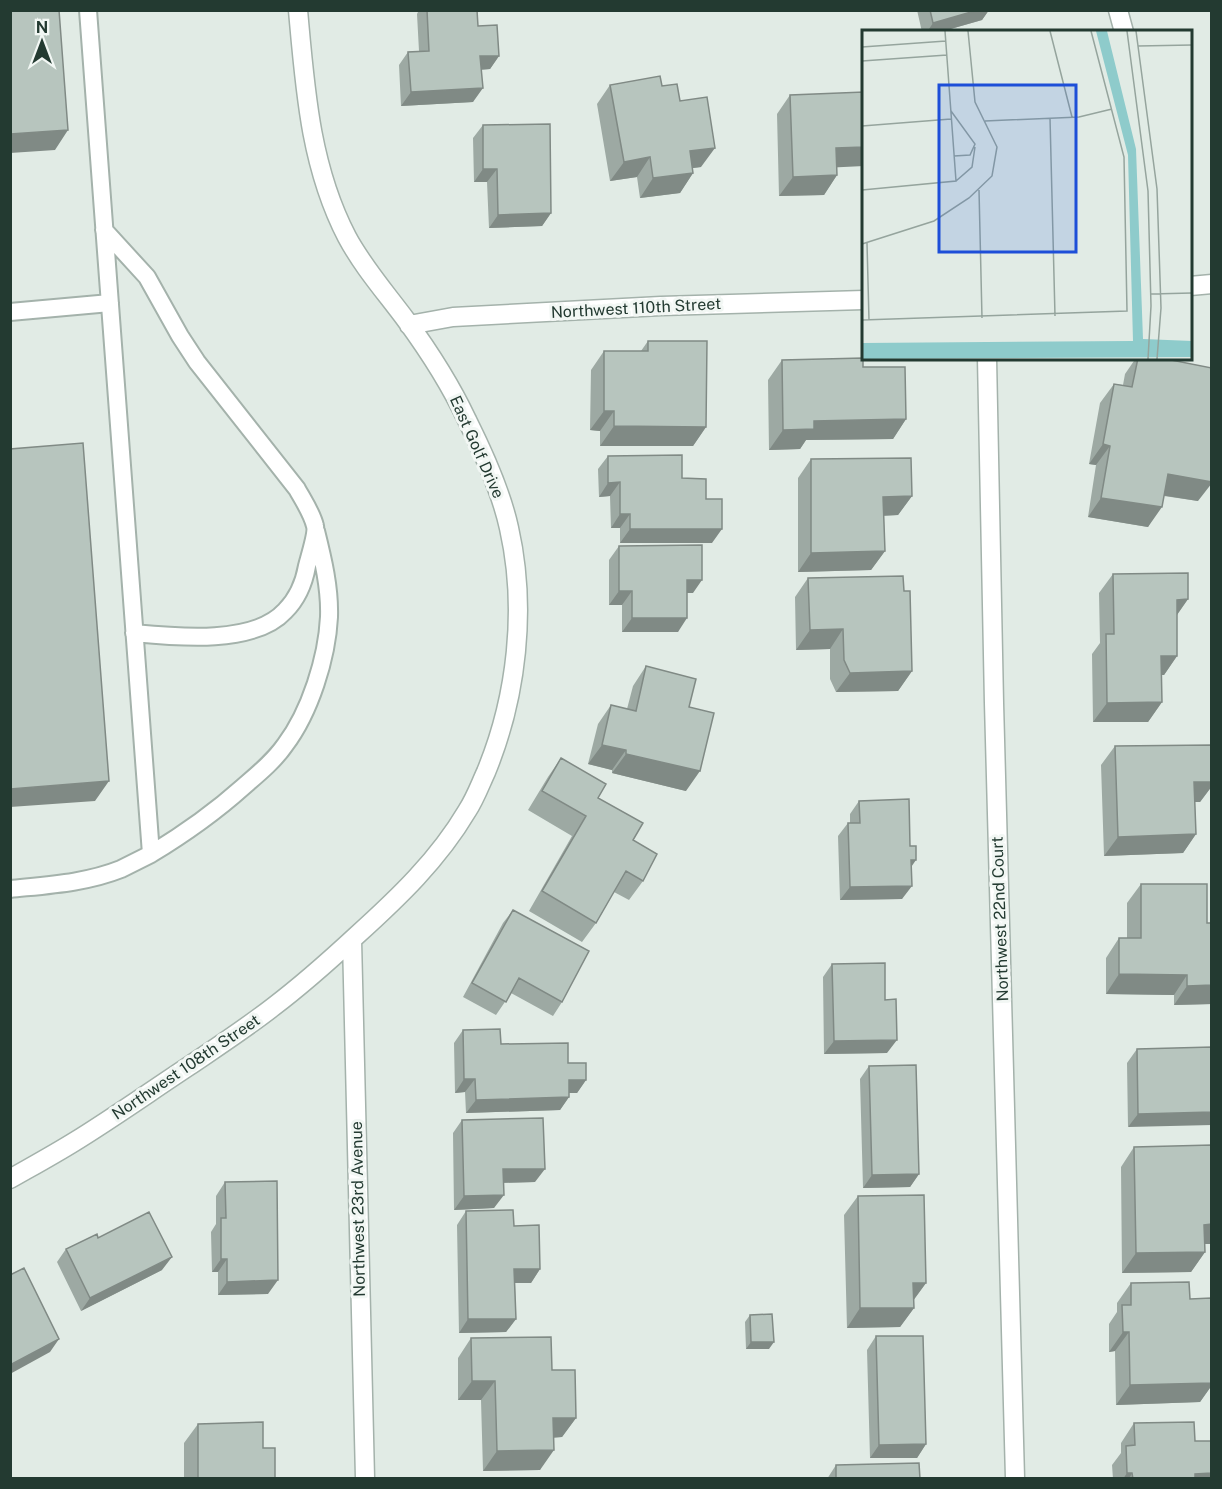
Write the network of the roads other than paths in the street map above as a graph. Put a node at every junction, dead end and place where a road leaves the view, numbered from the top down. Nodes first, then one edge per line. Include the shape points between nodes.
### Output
1 (88, 10) edge
2 (298, 10) edge
3 (1118, 10) edge
4 (1123, 30) edge
5 (104, 230) junction
6 (1212, 284) edge
7 (1192, 286) edge
8 (862, 300) edge
9 (110, 303) junction
10 (10, 312) edge
11 (410, 325) junction
12 (987, 360) edge
13 (316, 528) junction
14 (134, 633) junction
15 (151, 854) junction
16 (10, 889) edge
17 (352, 940) junction
18 (10, 1179) edge
19 (365, 1479) edge
20 (1015, 1479) edge

1 - 5 lane
2 - 11 street, East Golf Drive via 310,123 331,200 360,260
3 - 4 street
5 - 9 lane
5 - 13 lane via 147,277 197,362 297,489
6 - 7 street
8 - 11 street, Northwest 110th Street via 453,317
9 - 10 lane
9 - 14 lane
11 - 17 street, East Golf Drive via 467,418 502,503 516,571 514,669 492,757 469,808 412,883
12 - 20 street, Northwest 22nd Court
13 - 14 lane via 301,587 275,620 259,628 218,636
13 - 15 lane via 326,579 327,636 315,684 296,729 270,763 229,800
14 - 15 lane
15 - 16 lane via 90,878
17 - 18 street, Northwest 108th Street via 242,1030 75,1142
17 - 19 street, Northwest 23rd Avenue

